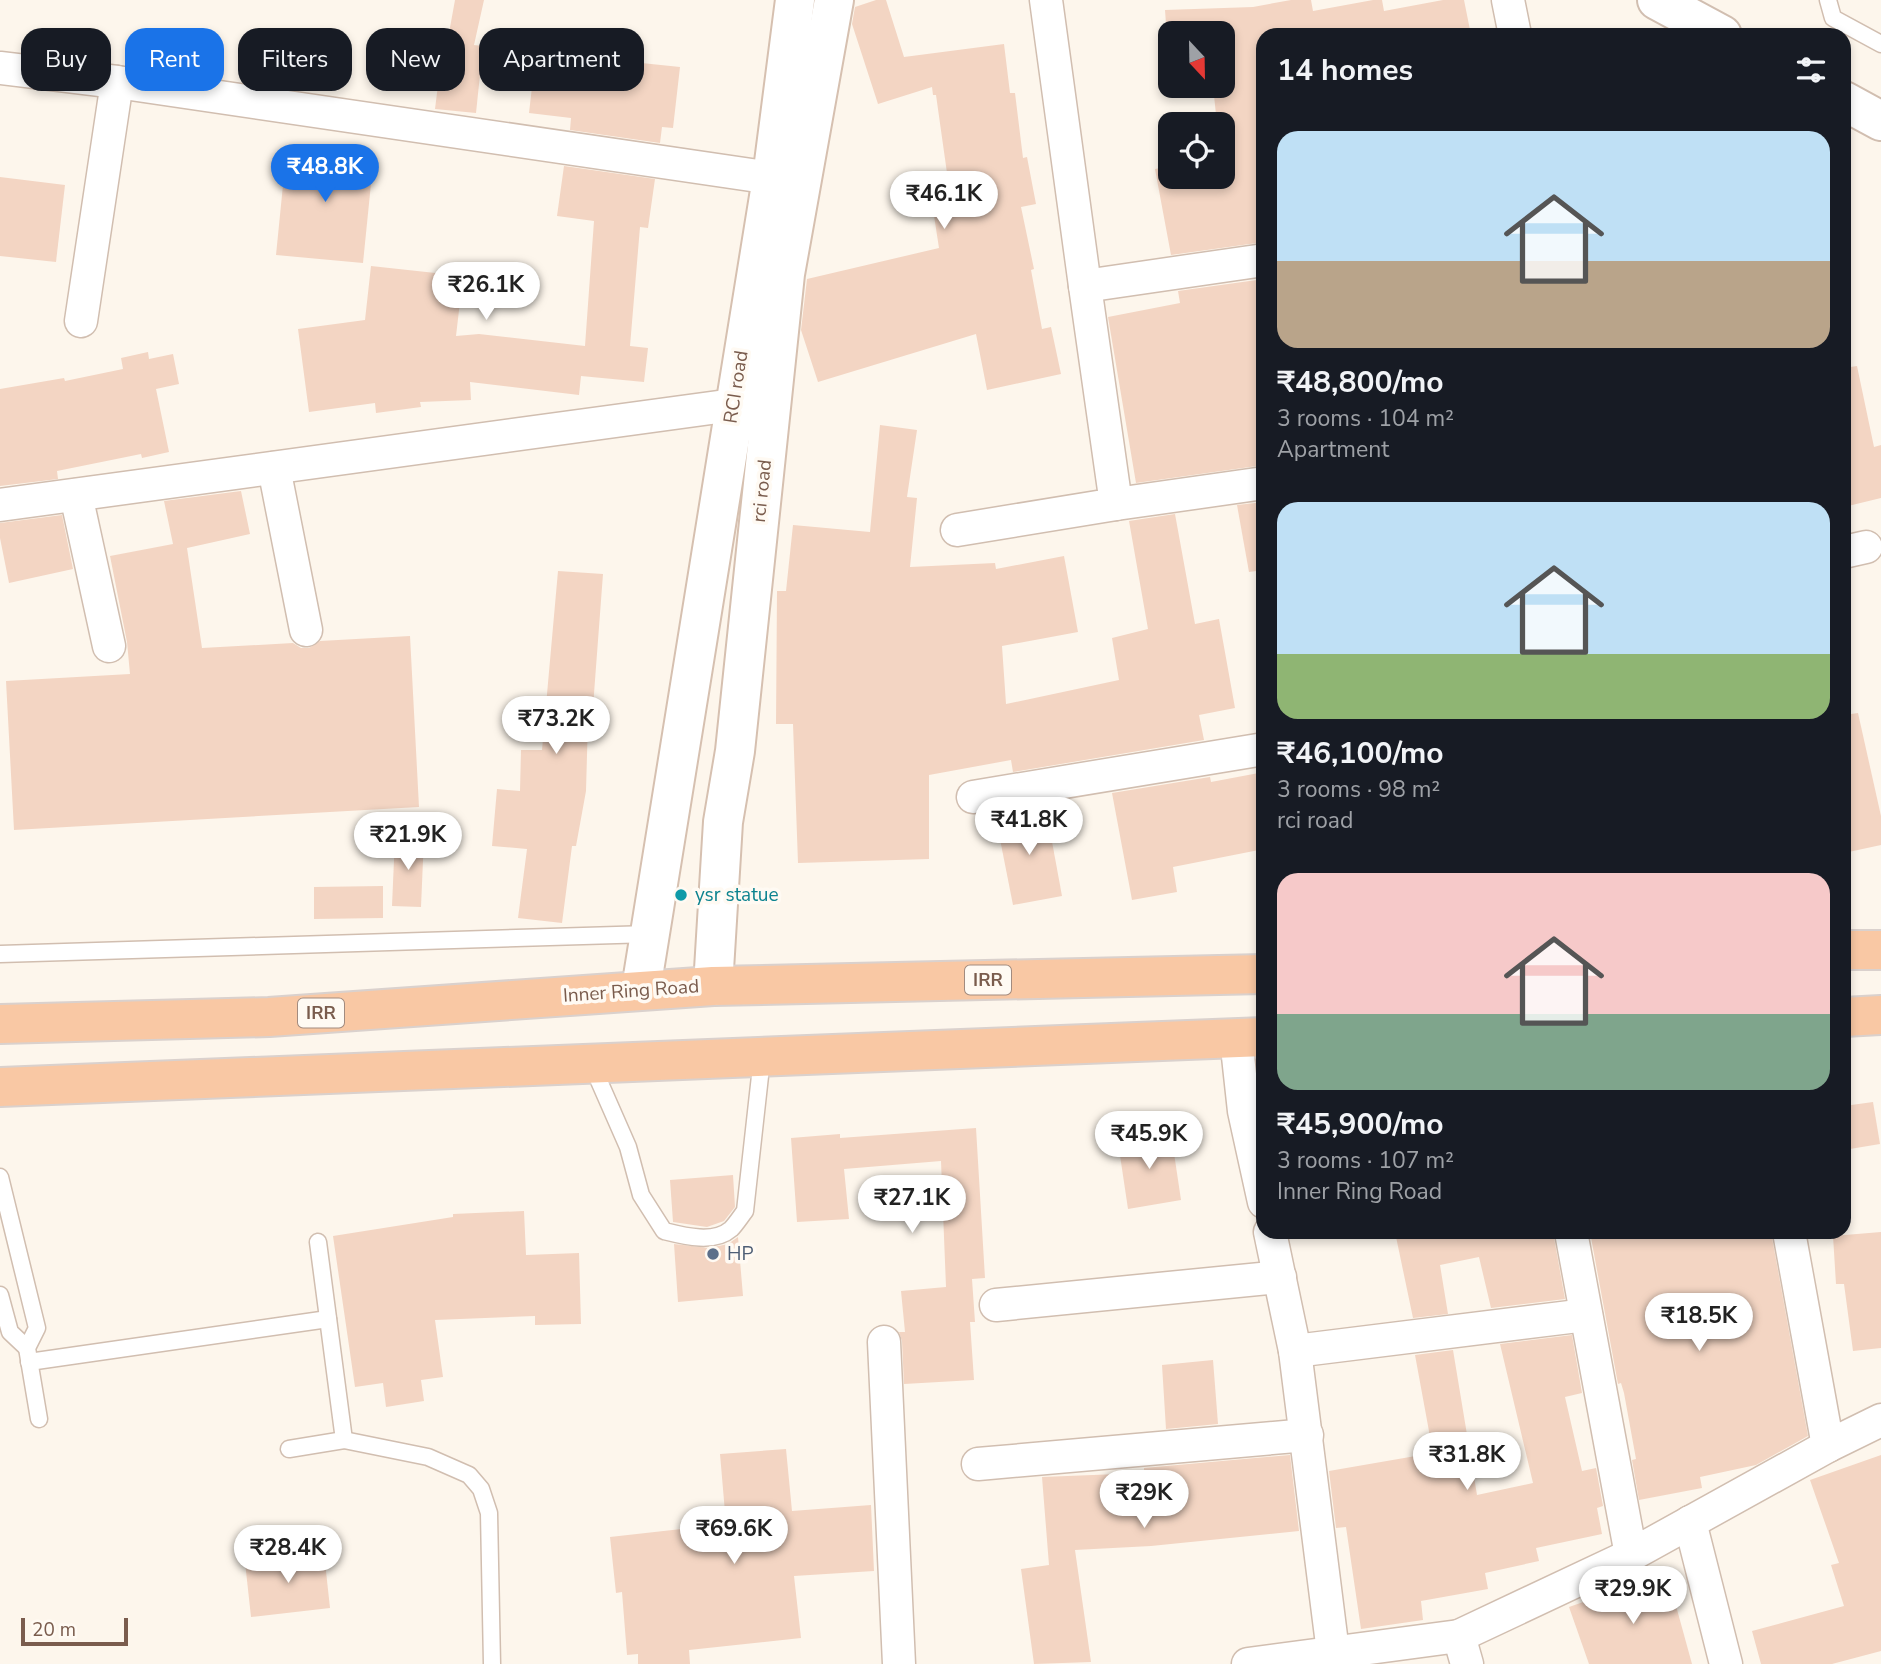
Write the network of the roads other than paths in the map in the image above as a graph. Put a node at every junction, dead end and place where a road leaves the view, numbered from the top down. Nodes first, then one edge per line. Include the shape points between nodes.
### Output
1 (794, 0) edge
2 (834, 0) edge
3 (1045, 0) edge
4 (1508, 0) edge
5 (1657, 0) edge
6 (1828, 0) edge
7 (1514, 28) edge
8 (1709, 28) edge
9 (1881, 44) edge
10 (0, 68) edge
11 (117, 82) junction
12 (1851, 105) edge
13 (1881, 121) edge
14 (772, 178) junction
15 (1256, 261) edge
16 (1085, 286) junction
17 (81, 321) dead end
18 (733, 405) junction
19 (274, 468) junction
20 (1256, 484) edge
21 (76, 495) junction
22 (1115, 504) junction
23 (0, 505) edge
24 (957, 530) dead end
25 (306, 630) dead end
26 (109, 646) dead end
27 (1256, 750) edge
28 (973, 797) dead end
29 (650, 934) junction
30 (1851, 950) edge
31 (1881, 950) edge
32 (0, 954) edge
33 (1256, 974) edge
34 (713, 986) junction
35 (641, 989) junction
36 (1881, 1015) edge
37 (1851, 1017) edge
38 (0, 1024) edge
39 (1250, 1037) edge
40 (762, 1058) junction
41 (591, 1064) junction
42 (0, 1087) edge
43 (1256, 1166) edge
44 (0, 1177) edge
45 (1272, 1239) edge
46 (1572, 1239) edge
47 (1790, 1239) edge
48 (318, 1242) dead end
49 (1280, 1277) junction
50 (0, 1295) edge
51 (996, 1305) dead end
52 (1586, 1315) junction
53 (328, 1319) junction
54 (884, 1342) dead end
55 (1295, 1351) junction
56 (28, 1355) junction
57 (39, 1419) dead end
58 (1881, 1420) edge
59 (1307, 1435) junction
60 (344, 1440) junction
61 (1828, 1446) junction
62 (289, 1449) dead end
63 (978, 1464) dead end
64 (1690, 1522) junction
65 (1631, 1555) junction
66 (1463, 1650) edge
67 (1333, 1652) junction
68 (492, 1664) edge
69 (899, 1664) edge
70 (1248, 1664) edge
71 (1726, 1664) edge

1 - 14 main road, RCI road
2 - 34 main road, rci road via 785,274 723,822
3 - 16 street
4 - 7 street
5 - 8 main road
6 - 9 lane via 1833,18
10 - 11 street
11 - 14 street
11 - 17 street
12 - 13 main road
14 - 18 main road, RCI road
15 - 16 street
16 - 22 street
18 - 19 street
18 - 29 main road, RCI road
19 - 21 street
19 - 25 street
20 - 22 street
21 - 23 street
21 - 26 street
22 - 24 street
27 - 28 street
29 - 32 lane
29 - 35 main road
30 - 31 highway
33 - 34 highway, Inner Ring Road / IRR
34 - 35 highway, Inner Ring Road / IRR
35 - 38 highway, Inner Ring Road / IRR via 269,1017
36 - 37 highway
39 - 40 highway
39 - 43 street via 1244,1111
40 - 41 highway
40 - 41 lane via 745,1211 730,1230 711,1237 664,1231 641,1195 628,1147
41 - 42 highway
44 - 56 lane via 37,1328
45 - 49 street
46 - 52 street
47 - 61 street
48 - 53 lane
49 - 51 street
49 - 55 street
50 - 56 lane via 10,1332
52 - 55 street
52 - 65 street
53 - 56 lane
53 - 60 lane
54 - 69 street
55 - 59 street
56 - 57 lane
58 - 61 street
59 - 63 street
59 - 67 street
60 - 62 lane
60 - 68 lane via 428,1457 469,1475 481,1489 489,1513
61 - 64 street
64 - 65 street
64 - 71 street
65 - 66 street
66 - 67 street
67 - 70 street

